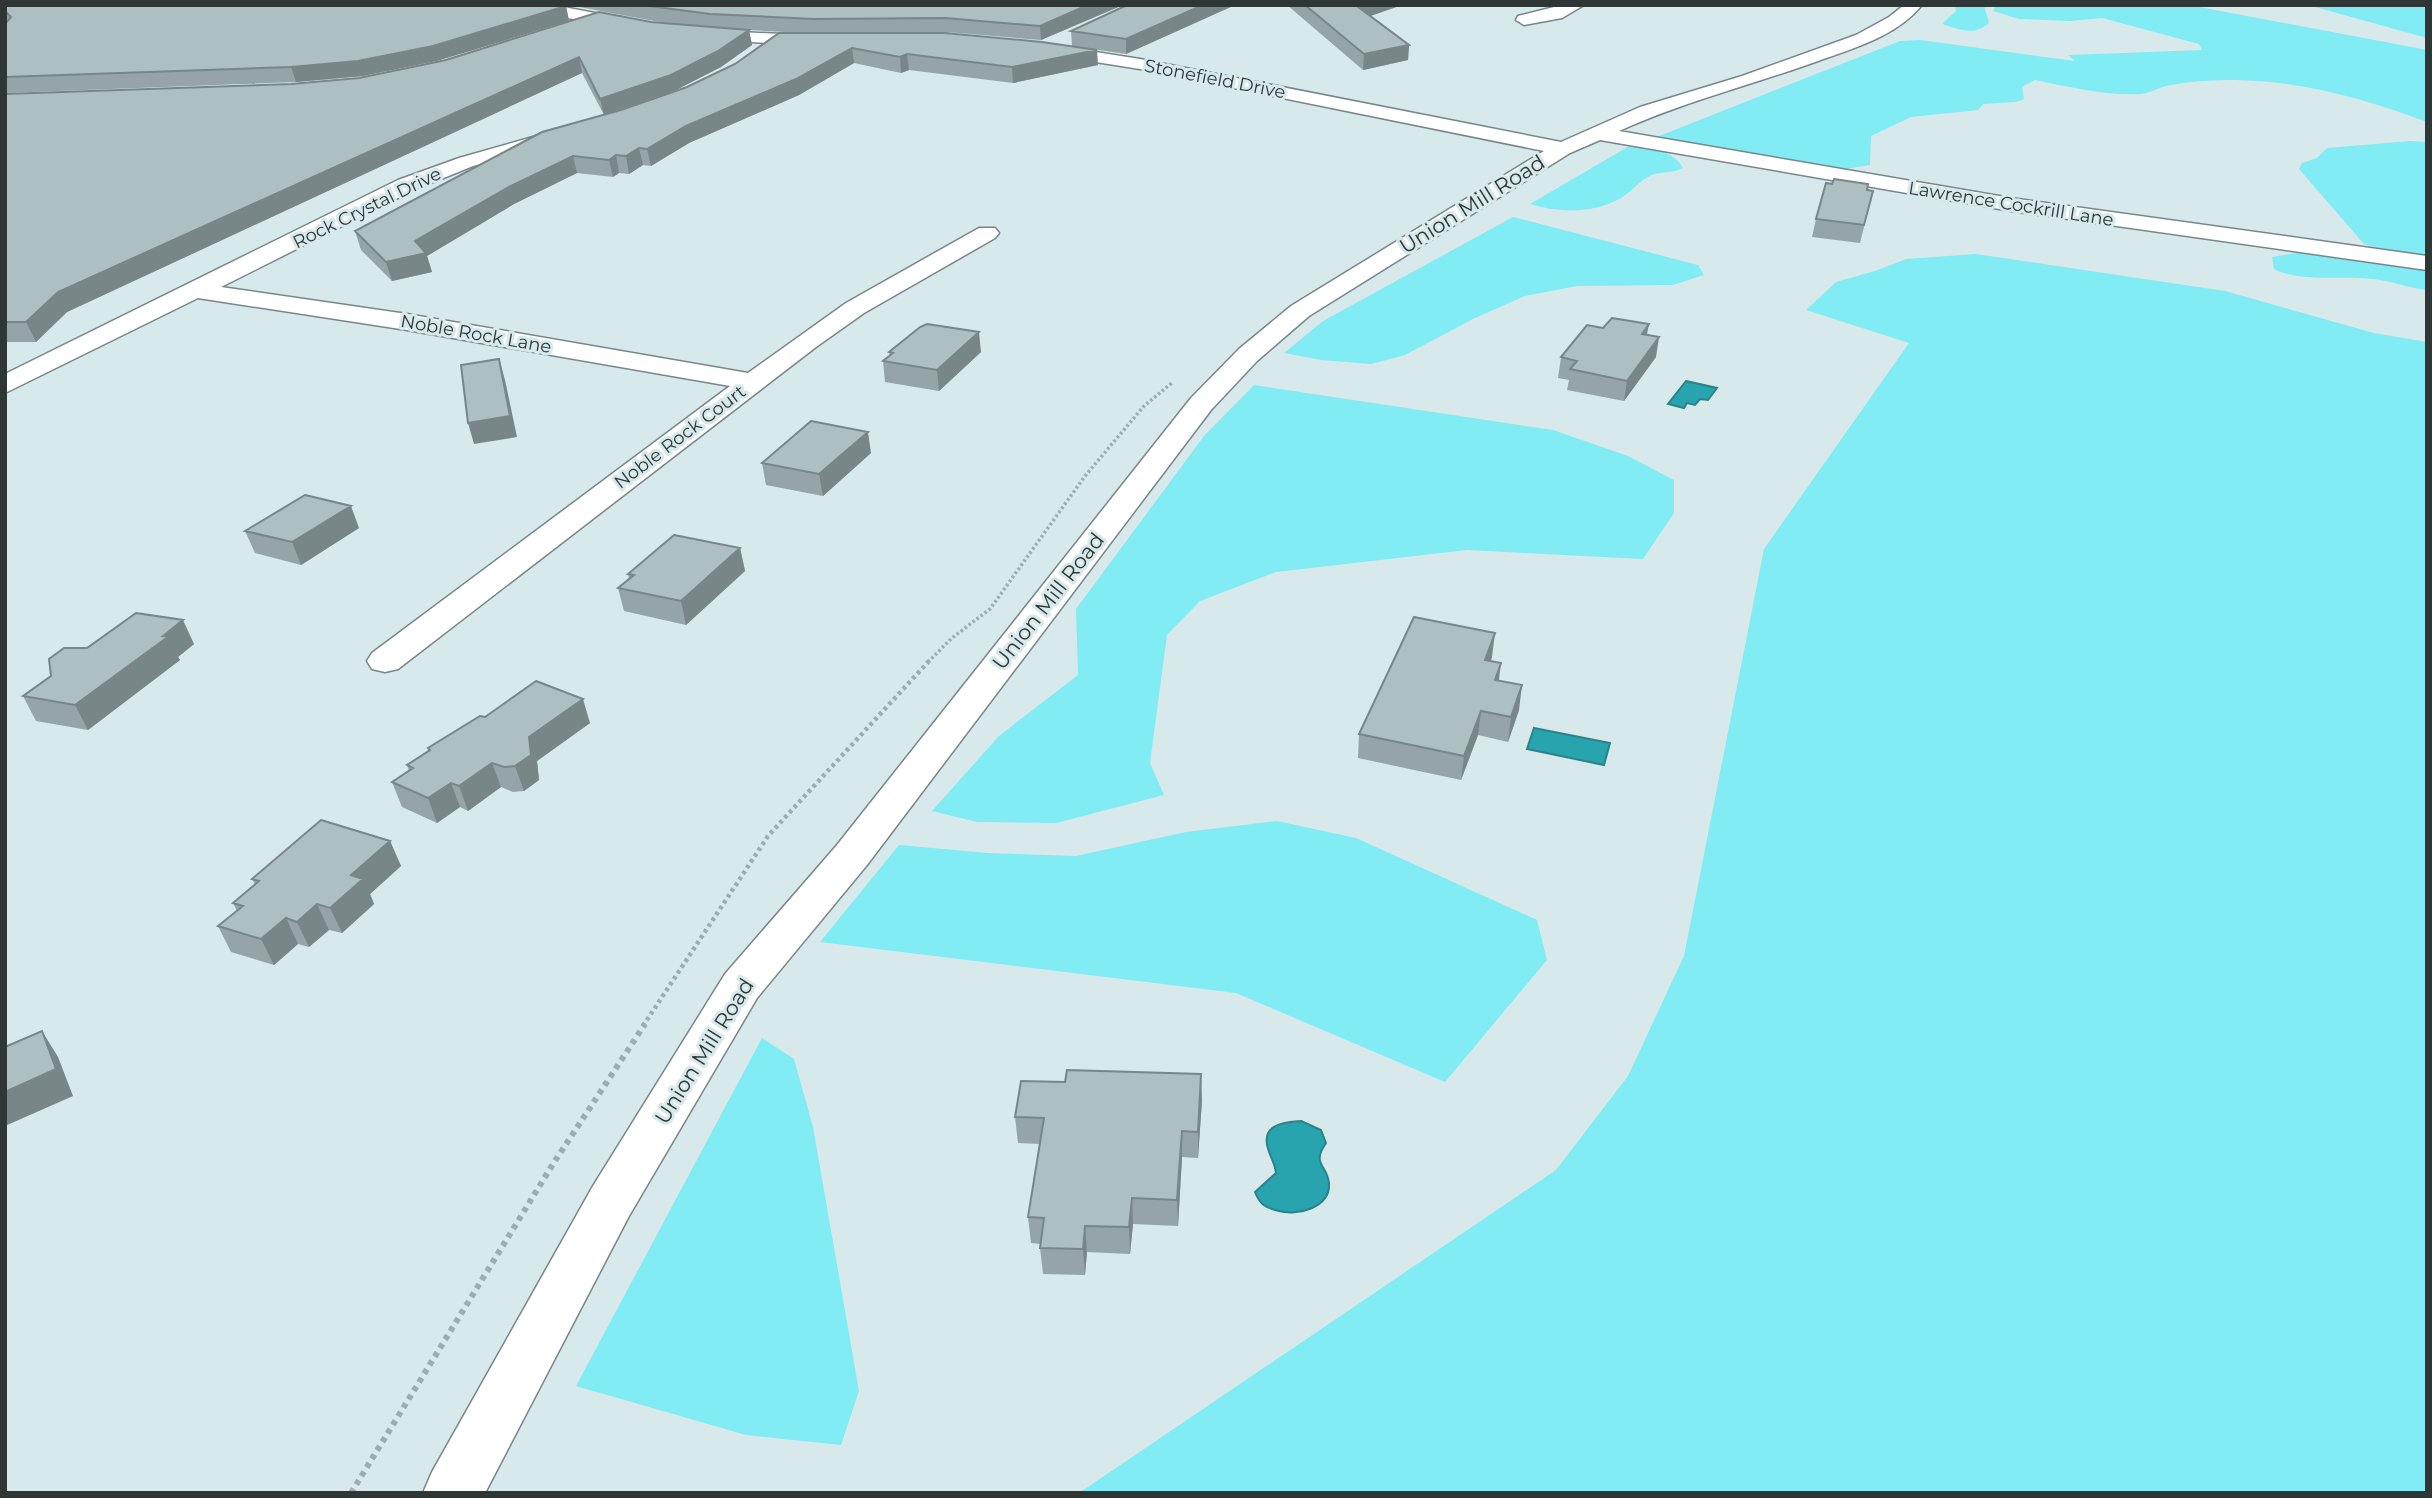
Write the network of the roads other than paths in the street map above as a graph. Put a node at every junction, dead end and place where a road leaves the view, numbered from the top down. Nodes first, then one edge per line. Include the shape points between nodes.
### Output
1 (525, 5) edge
2 (1576, 5) edge
3 (1914, 5) edge
4 (634, 9) dead end
5 (601, 19) junction
6 (1524, 20) dead end
7 (654, 29) edge
8 (561, 32) edge
9 (677, 32) edge
10 (1069, 38) dead end
11 (775, 40) junction
12 (840, 41) edge
13 (747, 60) edge
14 (580, 130) edge
15 (1597, 133) junction
16 (1554, 154) junction
17 (987, 233) dead end
18 (2427, 263) edge
19 (198, 291) junction
20 (753, 382) junction
21 (5, 385) edge
22 (385, 661) dead end
23 (453, 1493) edge

1 - 5 street
2 - 6 street
3 - 15 street, Union Mill Road via 1862,38 1647,111
4 - 5 street
5 - 7 street
5 - 8 street
9 - 11 street
10 - 16 street, Stonefield Drive via 1033,51 1136,76
11 - 12 street
11 - 13 street
14 - 19 street, Rock Crystal Drive via 406,185
15 - 16 street, Union Mill Road
15 - 18 street, Lawrence Cockrill Lane via 1910,189
16 - 23 street, Union Mill Road via 1300,311 1248,355 1201,404 852,855 741,986 611,1201
17 - 20 street, Noble Rock Court via 855,309
19 - 20 street, Noble Rock Lane
19 - 21 street, Rock Crystal Drive
20 - 22 street, Noble Rock Court

